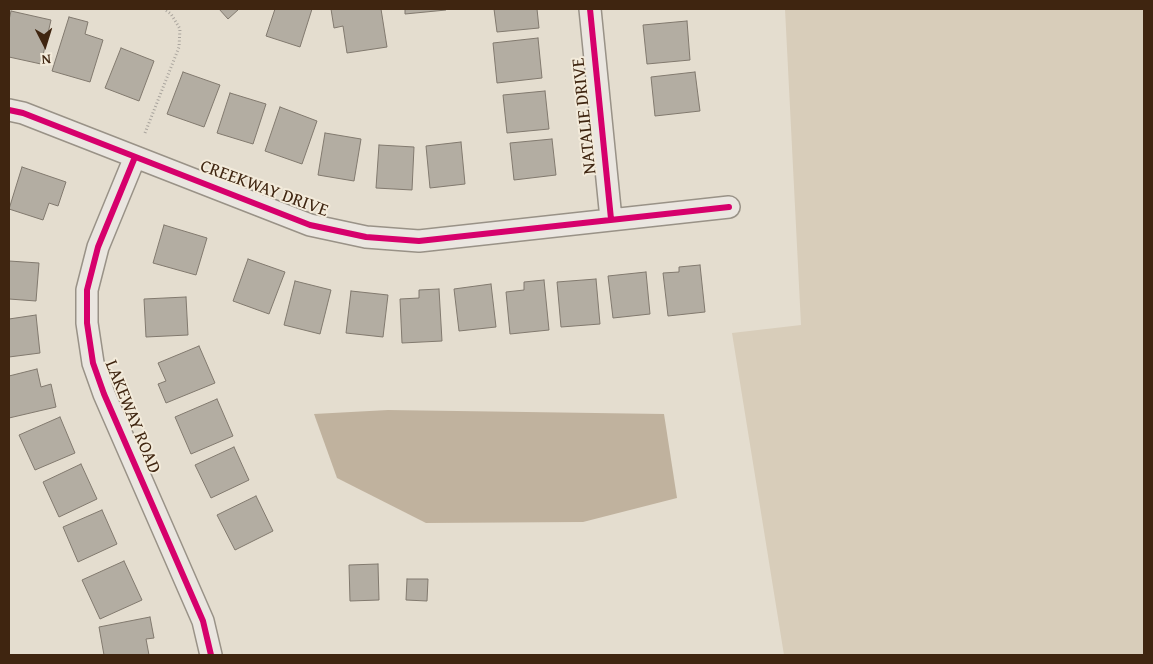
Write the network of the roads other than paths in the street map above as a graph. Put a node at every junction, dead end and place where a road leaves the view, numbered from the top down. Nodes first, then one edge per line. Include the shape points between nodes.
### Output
1 (590, 9) edge
2 (9, 110) edge
3 (135, 157) junction
4 (729, 207) dead end
5 (611, 220) junction
6 (211, 655) edge

1 - 5 street, NATALIE DRIVE
2 - 3 street, CREEKWAY DRIVE
3 - 5 street, CREEKWAY DRIVE via 310,225 366,237 419,241
3 - 6 street, LAKEWAY ROAD via 98,246 87,290 87,323 93,363 203,621
4 - 5 street, CREEKWAY DRIVE

